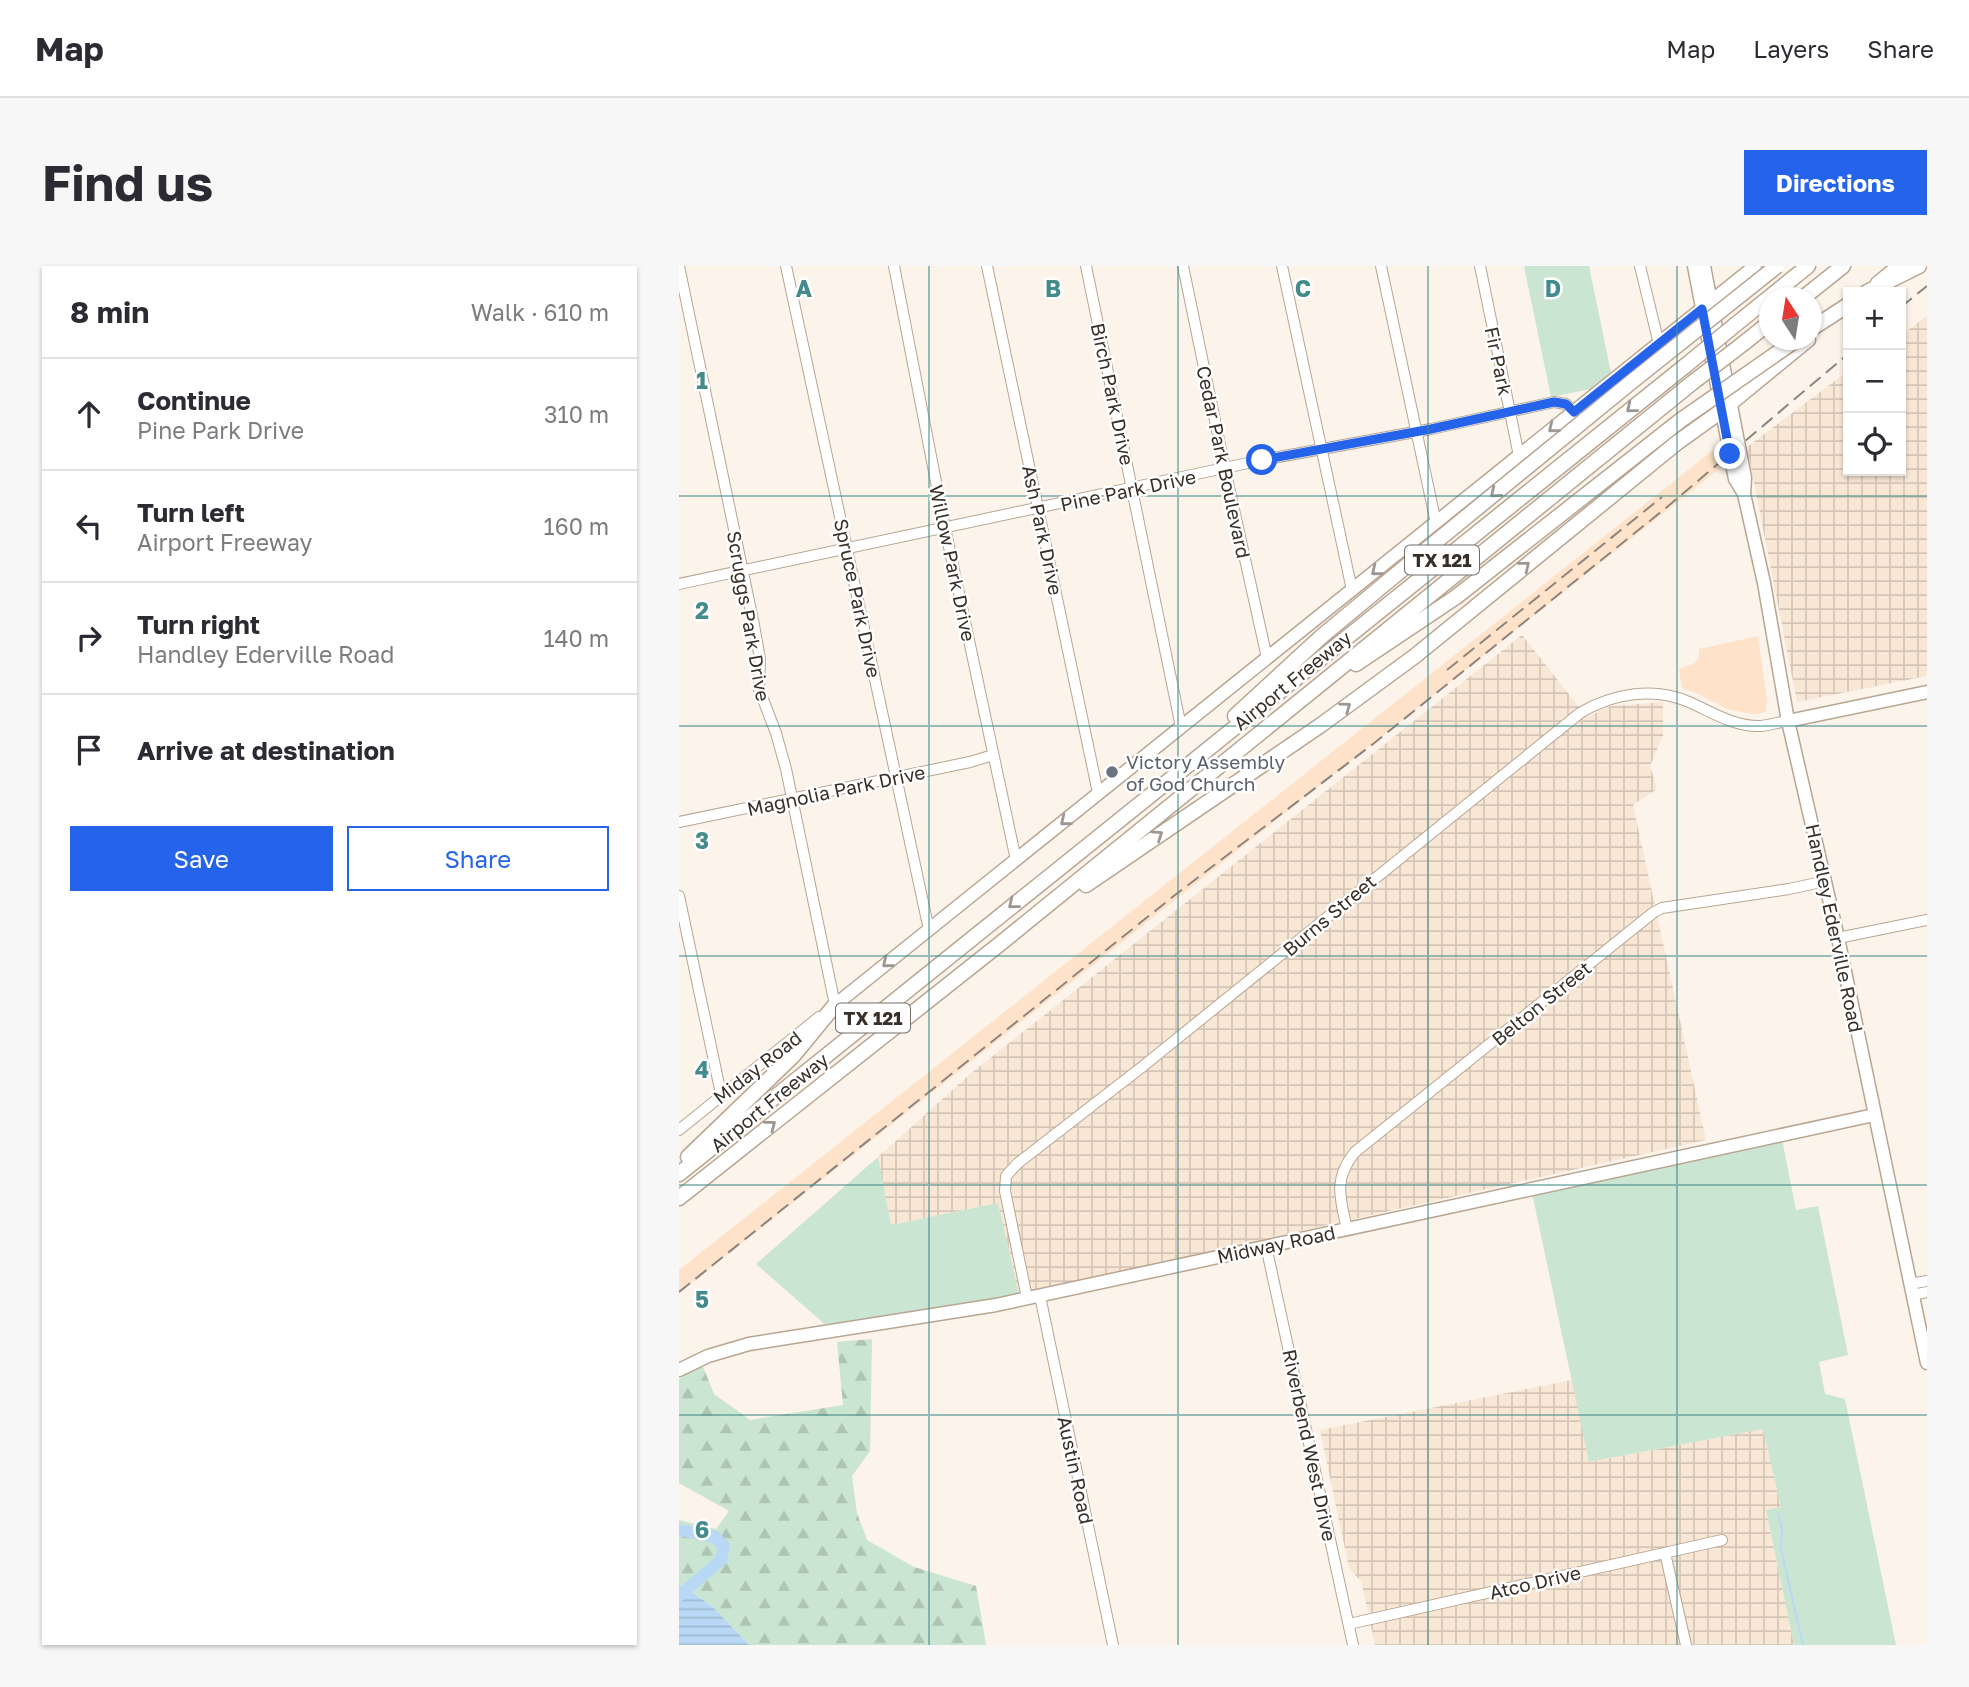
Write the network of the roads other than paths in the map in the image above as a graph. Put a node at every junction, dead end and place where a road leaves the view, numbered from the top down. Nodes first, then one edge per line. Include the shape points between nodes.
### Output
1 (680, 266) edge
2 (786, 266) edge
3 (894, 266) edge
4 (987, 266) edge
5 (1086, 266) edge
6 (1183, 266) edge
7 (1282, 266) edge
8 (1381, 266) edge
9 (1479, 266) edge
10 (1640, 266) edge
11 (1693, 266) edge
12 (1704, 266) edge
13 (1755, 266) edge
14 (1777, 266) edge
15 (1808, 266) edge
16 (1843, 266) edge
17 (1898, 266) edge
18 (1919, 266) edge
19 (1817, 287) edge
20 (1872, 287) edge
21 (1876, 287) edge
22 (1706, 306) junction
23 (1843, 309) edge
24 (1843, 310) edge
25 (1822, 322) edge
26 (1822, 328) edge
27 (1759, 331) edge
28 (1659, 344) junction
29 (1782, 350) edge
30 (1795, 350) edge
31 (1726, 407) junction
32 (1509, 412) junction
33 (1574, 412) junction
34 (1416, 432) junction
35 (1320, 450) junction
36 (1519, 456) junction
37 (1224, 469) junction
38 (1133, 489) junction
39 (1039, 509) junction
40 (1436, 523) junction
41 (945, 528) junction
42 (848, 548) junction
43 (743, 570) junction
44 (679, 584) edge
45 (1352, 590) junction
46 (1267, 658) junction
47 (1927, 692) edge
48 (1280, 716) junction
49 (1788, 721) junction
50 (1181, 727) junction
51 (993, 755) junction
52 (1200, 755) junction
53 (895, 778) junction
54 (1098, 793) junction
55 (792, 799) junction
56 (679, 822) edge
57 (1016, 860) junction
58 (1826, 881) junction
59 (679, 896) edge
60 (1927, 920) edge
61 (929, 930) junction
62 (1838, 938) junction
63 (1001, 943) junction
64 (835, 1004) junction
65 (721, 1094) junction
66 (1874, 1115) junction
67 (679, 1130) edge
68 (679, 1166) edge
69 (679, 1174) edge
70 (679, 1198) edge
71 (1347, 1228) junction
72 (1266, 1246) junction
73 (1927, 1281) edge
74 (1911, 1290) junction
75 (1927, 1293) edge
76 (1034, 1297) junction
77 (1927, 1363) edge
78 (679, 1370) edge
79 (1722, 1540) dead end
80 (1665, 1553) junction
81 (1349, 1624) junction
82 (1113, 1645) edge
83 (1353, 1645) edge
84 (1686, 1645) edge

1 - 43 street, Scruggs Park Drive
2 - 42 street, Spruce Park Drive
3 - 41 street, Willow Park Drive
4 - 39 street, Ash Park Drive
5 - 38 street, Birch Park Drive
6 - 37 street, Cedar Park Boulevard
7 - 35 street
8 - 34 street
9 - 32 street, Fir Park
10 - 28 street
11 - 22 main road, Handley Ederville Road
12 - 22 main road, Handley Ederville Road
13 - 22 main road, Airport Freeway
14 -> 52 highway, bridge via 1322,636 1227,723
15 -> 52 highway, Airport Freeway / TX 121, bridge
16 - 19 highway
17 - 20 main road
18 - 21 highway
22 - 28 main road, Airport Freeway
22 - 31 main road, Handley Ederville Road
23 - 25 highway
24 - 26 main road
27 - 48 highway, Airport Freeway / TX 121, bridge
28 - 33 main road, Airport Freeway
29 - 48 highway, bridge via 1681,420 1456,597
30 - 31 main road
31 - 49 main road, Handley Ederville Road via 1735,479 1744,494
63 -> 31 highway via 1025,931 1415,656
32 - 33 street, Pine Park Drive via 1559,402
32 - 34 street, Pine Park Drive
32 - 36 street, Fir Park
33 -> 36 main road, Airport Freeway
34 - 35 street, Pine Park Drive
34 - 40 street
35 - 37 street, Pine Park Drive
35 - 45 street
36 - 40 main road, Airport Freeway
37 - 38 street, Pine Park Drive
37 - 46 street, Cedar Park Boulevard
38 - 39 street, Pine Park Drive
38 - 50 street, Birch Park Drive
39 - 41 street, Pine Park Drive
39 - 54 street, Ash Park Drive
40 -> 45 main road, Airport Freeway
41 - 42 street, Pine Park Drive
41 - 51 street, Willow Park Drive
42 - 43 street, Pine Park Drive
42 - 53 street, Spruce Park Drive
43 - 44 street, Pine Park Drive
43 - 55 street, Scruggs Park Drive via 760,659 759,690 776,733
45 - 46 main road, Airport Freeway
46 - 50 main road, Airport Freeway
47 - 49 main road
48 - 63 highway, Airport Freeway / TX 121
49 - 58 main road, Handley Ederville Road
49 - 76 street, Burns Street via 1759,726 1741,723 1688,701 1653,694 1617,696 1580,713 1018,1163 1006,1176 1005,1191
50 - 54 main road, Airport Freeway
51 - 53 street, Magnolia Park Drive
51 - 57 street, Willow Park Drive
52 -> 69 highway, Airport Freeway / TX 121
53 - 55 street, Magnolia Park Drive
53 - 61 street, Spruce Park Drive
54 -> 57 main road, Airport Freeway
55 - 56 street, Magnolia Park Drive
55 - 64 street, Scruggs Park Drive
57 - 61 main road, Airport Freeway
58 - 62 main road, Handley Ederville Road
58 - 71 street, Belton Street via 1654,912 1355,1153 1339,1188
59 - 65 street
60 - 62 street
61 -> 64 main road, Airport Freeway
62 - 66 main road, Handley Ederville Road
70 -> 63 highway, Airport Freeway / TX 121
64 - 65 street, Miday Road
64 - 68 highway via 793,1056
65 - 67 street, Miday Road
66 - 71 main road, Midway Road
66 - 74 main road, Handley Ederville Road
71 - 72 main road, Midway Road
72 - 76 main road, Midway Road
72 - 81 street, Riverbend West Drive
73 - 74 street
74 - 75 street
74 - 77 main road, Handley Ederville Road
76 - 78 main road, Midway Road via 749,1344
76 - 82 street, Austin Road
79 - 80 street, Atco Drive
80 - 81 street, Atco Drive
80 - 84 street
81 - 83 street, Riverbend West Drive

